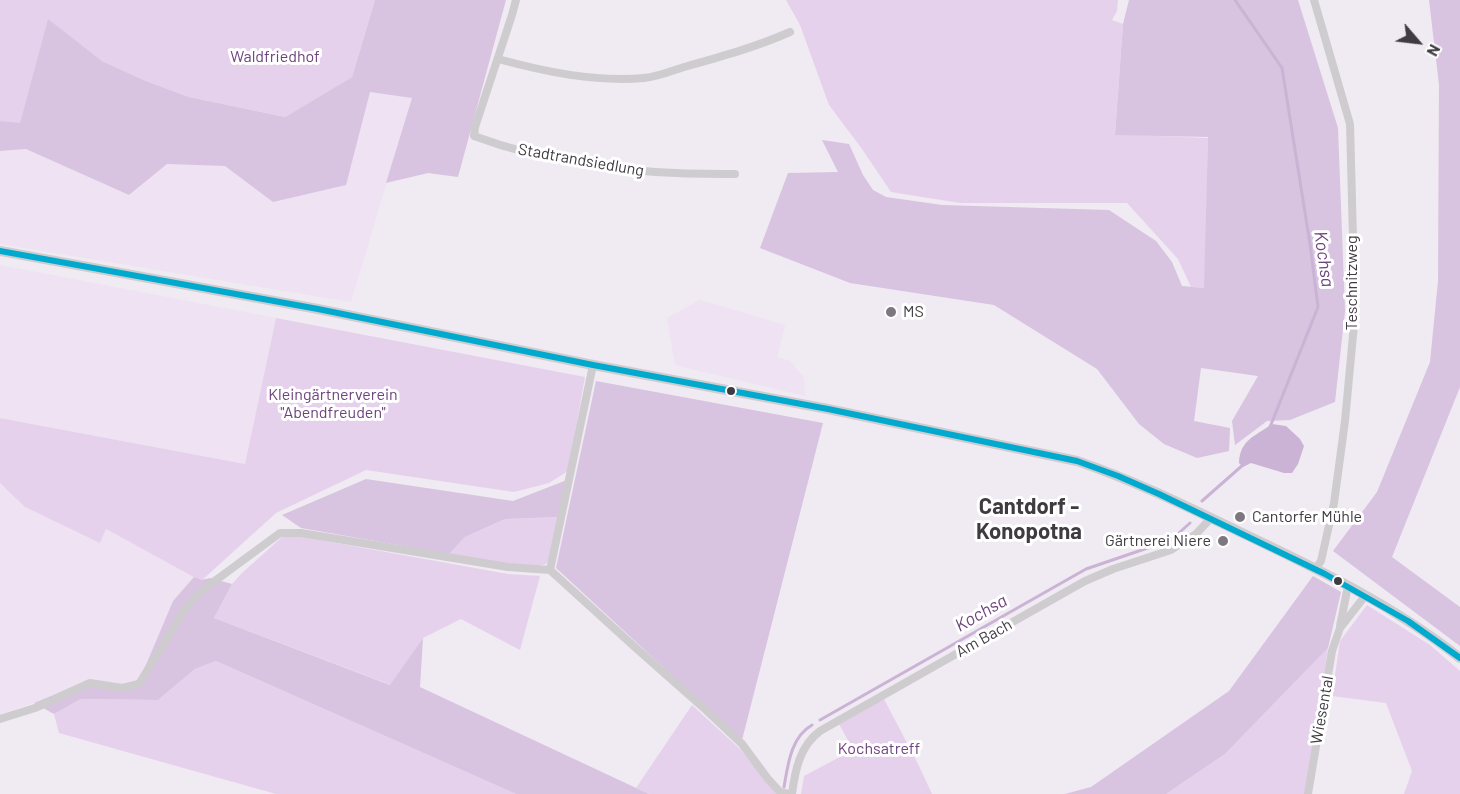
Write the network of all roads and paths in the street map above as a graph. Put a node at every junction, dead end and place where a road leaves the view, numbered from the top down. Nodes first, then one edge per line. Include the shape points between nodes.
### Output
1 (516, 0) edge
2 (1314, 0) edge
3 (790, 32) dead end
4 (498, 60) junction
5 (735, 174) dead end
6 (0, 251) edge
7 (593, 365) junction
8 (1211, 518) junction
9 (1316, 568) junction
10 (550, 570) junction
11 (1348, 586) junction
12 (1365, 596) junction
13 (1340, 628) junction
14 (1460, 658) edge
15 (0, 719) edge
16 (790, 794) edge
17 (1308, 794) edge

1 - 4 street, Stadtrandsiedlung
2 - 9 street, Teschnitzweg via 1350,124 1355,314 1334,503
3 - 4 street via 646,78 600,79 558,74
4 - 5 street, Stadtrandsiedlung via 474,136 536,155 586,164 692,175
6 - 7 main road via 329,311
7 - 8 main road via 1077,461
7 - 10 street
8 - 9 main road
8 - 16 street, Am Bach via 1196,534 1171,550 1084,581 820,731 800,756
9 - 11 main road
10 - 15 street via 280,533 222,574 186,606 139,684 122,688 90,683
10 - 16 street via 742,744 780,792
11 - 12 main road
11 - 13 street, Wiesental
12 - 13 street, Wiesental
12 - 14 main road
13 - 17 street, Wiesental via 1332,651

